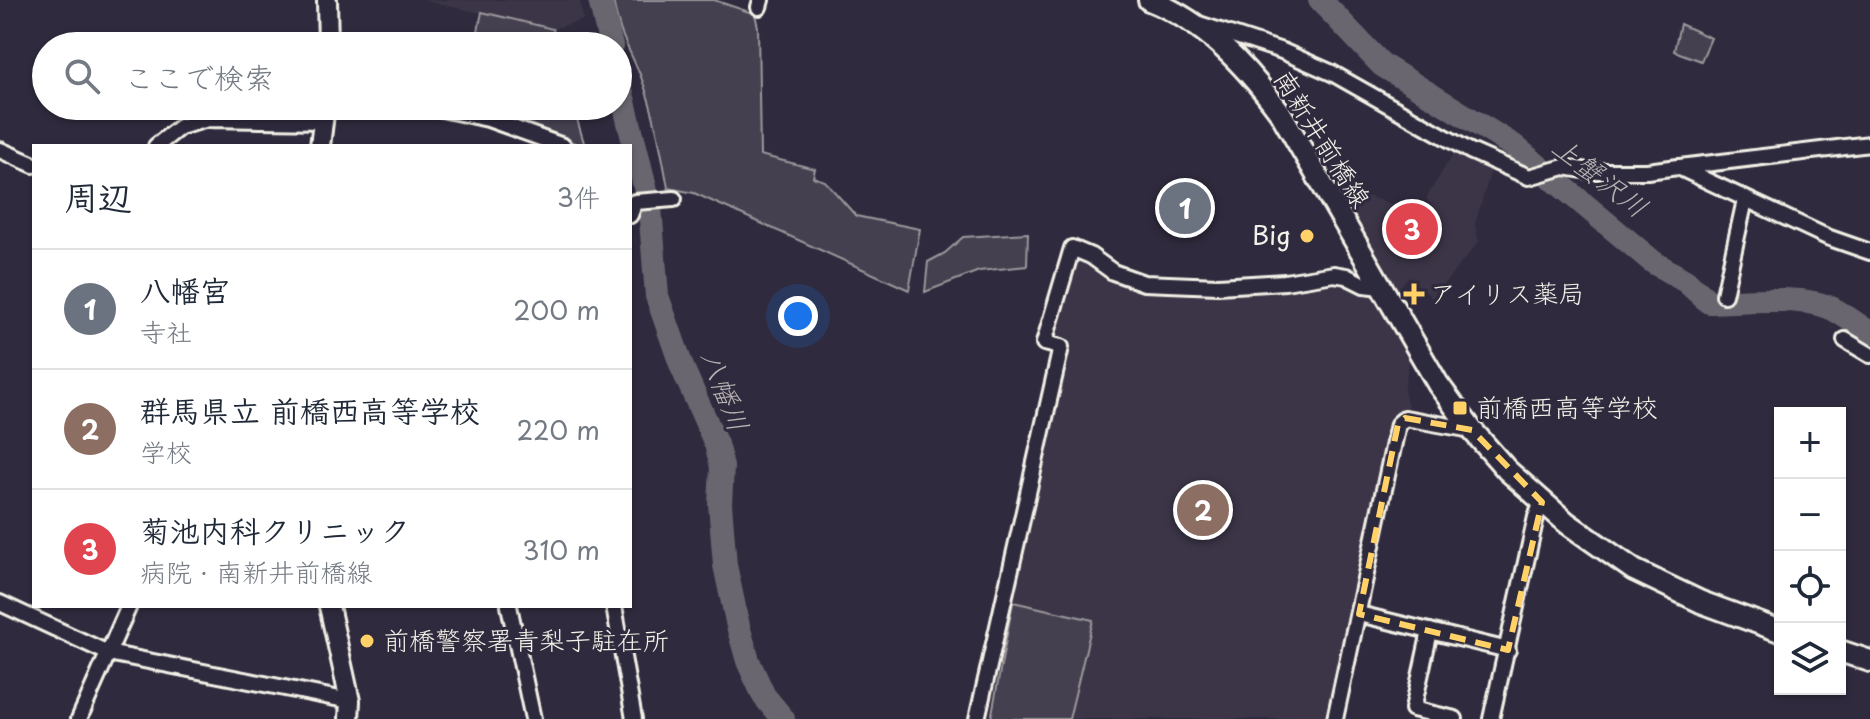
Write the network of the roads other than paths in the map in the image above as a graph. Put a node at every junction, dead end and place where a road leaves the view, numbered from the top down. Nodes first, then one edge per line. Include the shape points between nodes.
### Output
1 (327, 0) edge
2 (1149, 0) edge
3 (1193, 23) junction
4 (328, 32) edge
5 (204, 120) edge
6 (324, 120) edge
7 (491, 120) edge
8 (159, 144) edge
9 (320, 144) edge
10 (557, 144) edge
11 (1870, 144) edge
12 (0, 150) edge
13 (32, 164) edge
14 (1678, 167) junction
15 (674, 199) dead end
16 (1745, 200) junction
17 (634, 204) edge
18 (1870, 252) edge
19 (1381, 287) junction
20 (1724, 295) dead end
21 (1845, 340) dead end
22 (1870, 355) edge
23 (1472, 430) junction
24 (1542, 502) junction
25 (0, 603) edge
26 (128, 608) edge
27 (329, 608) edge
28 (509, 608) edge
29 (614, 608) edge
30 (1359, 614) junction
31 (1774, 629) edge
32 (1430, 631) junction
33 (1508, 650) junction
34 (108, 653) junction
35 (1846, 653) edge
36 (1870, 661) edge
37 (350, 710) edge
38 (79, 719) edge
39 (533, 719) edge
40 (634, 719) edge
41 (977, 719) edge
42 (1335, 719) edge
43 (1455, 719) edge
44 (1491, 719) edge

1 - 4 street
2 - 3 main road, 南新井前橋線
3 - 14 street via 1332,73 1470,151 1529,177 1564,167
3 - 19 main road, 南新井前橋線 via 1240,62 1280,112
5 - 8 street via 180,127
6 - 9 street
7 - 10 street
11 - 14 street
12 - 13 street
14 - 16 street
15 - 17 street
16 - 18 street
16 - 20 street
19 - 23 main road, 南新井前橋線
19 - 41 street via 1334,274 1218,286 1144,283 1072,248 1044,343 1061,347
21 - 22 street
23 - 24 main road, 南新井前橋線
23 - 30 street via 1405,418 1398,424
24 - 31 main road, 南新井前橋線 via 1634,570
24 - 33 street
25 - 34 street
26 - 34 street
27 - 37 street
28 - 39 street
29 - 40 street
30 - 32 street
30 - 42 street
32 - 33 street
32 - 43 street via 1413,709
33 - 44 street
34 - 37 street
34 - 38 street
35 - 36 main road

